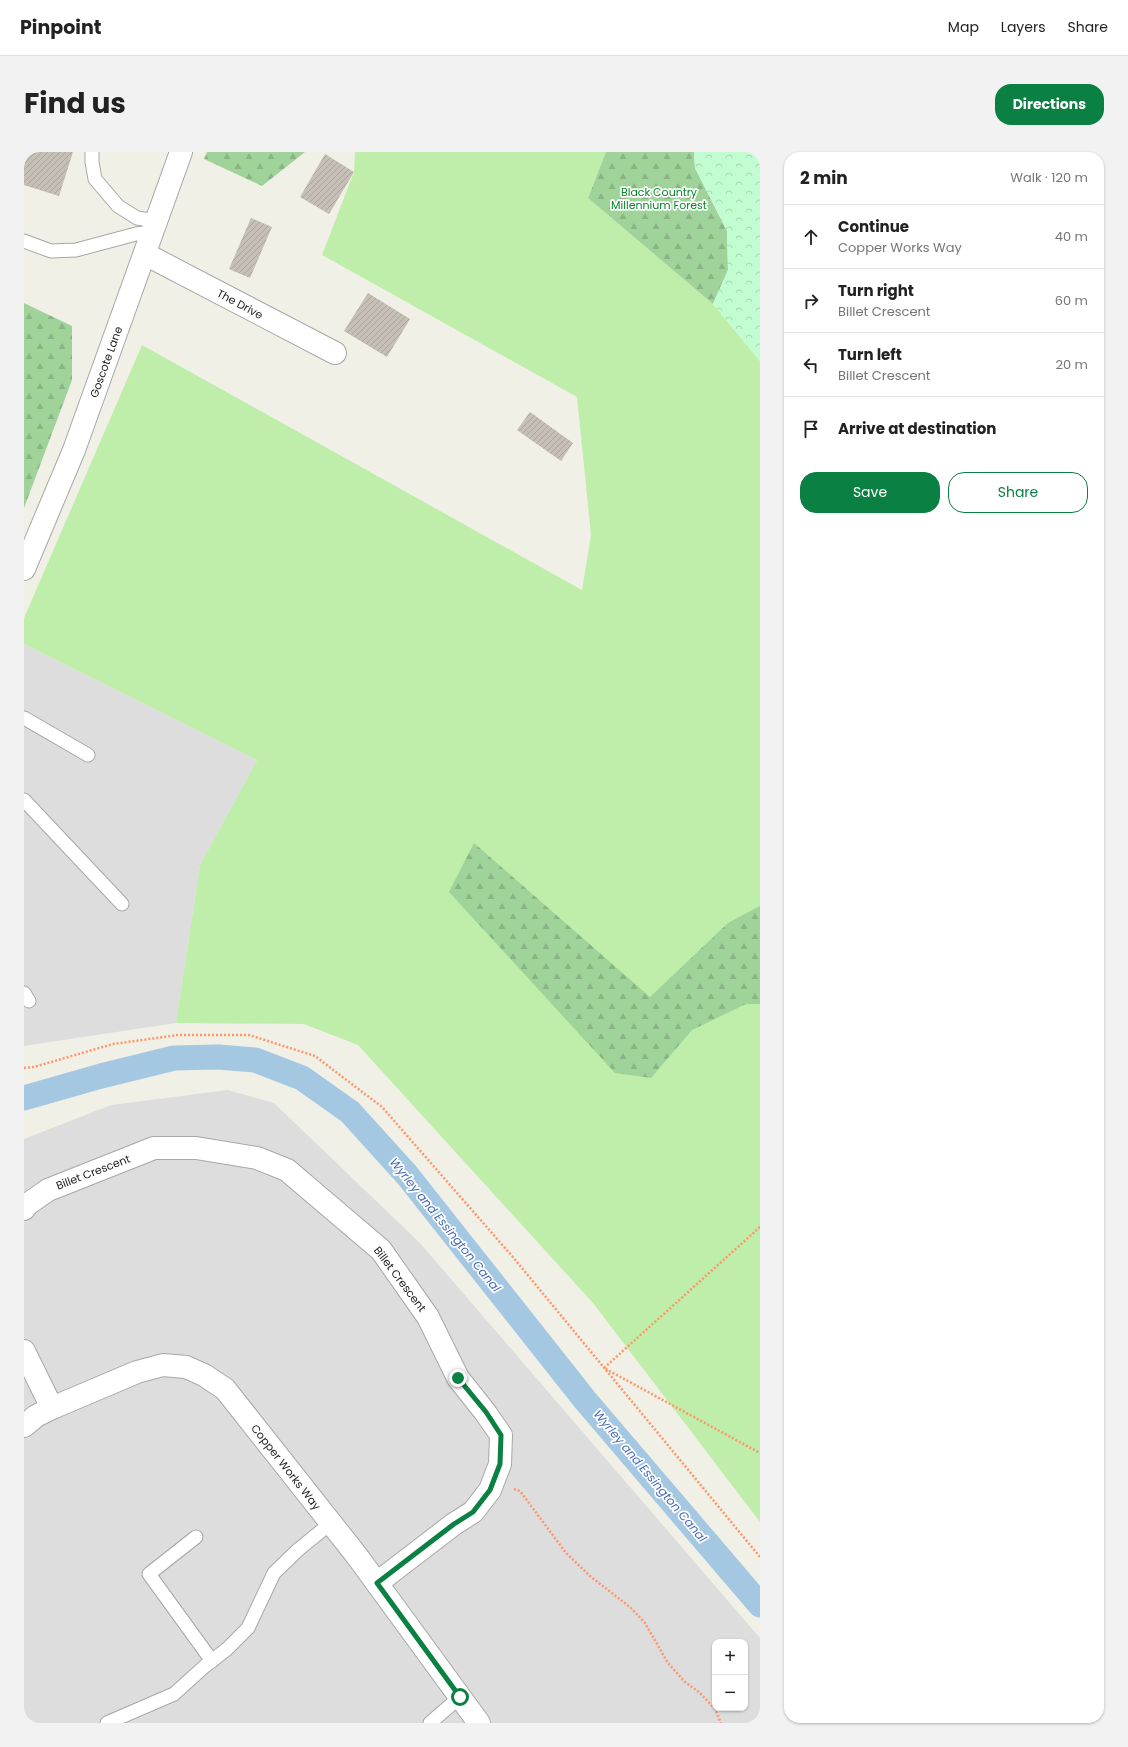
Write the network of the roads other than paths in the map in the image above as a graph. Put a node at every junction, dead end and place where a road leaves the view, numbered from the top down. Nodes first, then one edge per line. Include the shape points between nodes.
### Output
1 (92, 152) edge
2 (181, 152) edge
3 (155, 226) junction
4 (24, 241) edge
5 (146, 254) junction
6 (335, 353) dead end
7 (24, 569) edge
8 (24, 718) edge
9 (88, 755) dead end
10 (24, 800) edge
11 (122, 904) dead end
12 (24, 1209) edge
13 (24, 1351) edge
14 (52, 1408) junction
15 (24, 1426) edge
16 (331, 1523) junction
17 (196, 1537) dead end
18 (377, 1583) junction
19 (212, 1661) junction
20 (460, 1697) junction
21 (107, 1723) edge
22 (430, 1723) edge
23 (479, 1723) edge

1 - 3 lane via 95,179 118,206
2 - 3 street, Goscote Lane
3 - 4 lane via 136,234 76,250 51,251
3 - 5 street, Goscote Lane
5 - 6 street, The Drive
5 - 7 street, Goscote Lane via 74,450
8 - 9 lane
10 - 11 lane
12 - 18 street, Billet Crescent via 48,1190 154,1148 196,1148 257,1158 287,1170 381,1250 428,1317 458,1378 501,1435 500,1464 490,1490 473,1512
13 - 14 street
14 - 15 street, Copper Works Way
14 - 16 street, Copper Works Way via 137,1372 164,1364 186,1367 225,1389
16 - 18 street, Copper Works Way
16 - 19 lane via 274,1573 248,1628
17 - 19 lane via 149,1574
18 - 20 street, Copper Works Way
19 - 21 lane via 174,1694
20 - 22 lane
20 - 23 street, Copper Works Way

